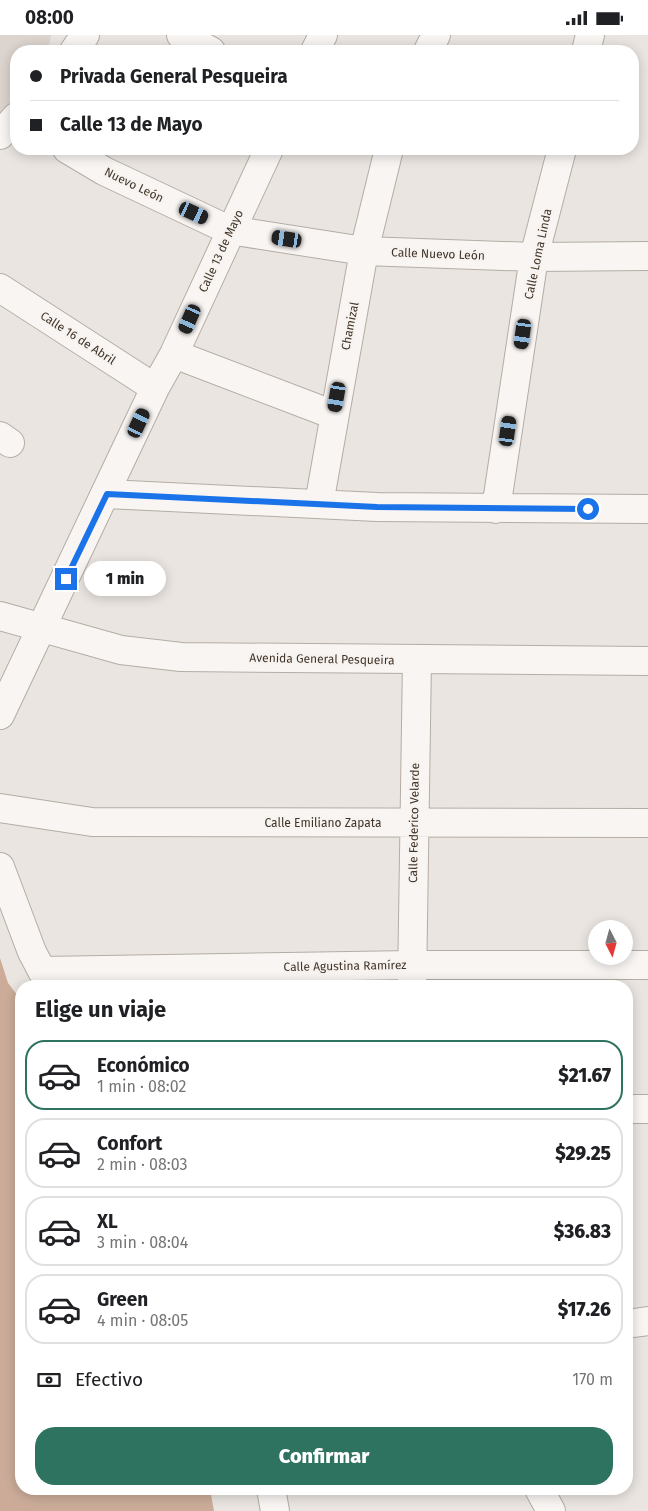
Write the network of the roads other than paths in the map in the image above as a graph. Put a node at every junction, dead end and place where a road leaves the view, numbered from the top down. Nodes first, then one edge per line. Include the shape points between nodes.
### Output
1 (181, 35) edge
2 (200, 45) edge
3 (10, 124) edge
4 (0, 135) edge
5 (77, 155) edge
6 (266, 155) edge
7 (388, 155) edge
8 (560, 155) edge
9 (230, 230) junction
10 (364, 251) junction
11 (648, 256) edge
12 (534, 257) junction
13 (0, 287) edge
14 (174, 354) junction
15 (156, 388) junction
16 (334, 415) junction
17 (107, 494) junction
18 (319, 504) junction
19 (647, 505) edge
20 (496, 509) junction
21 (0, 617) edge
22 (42, 630) junction
23 (416, 660) junction
24 (648, 661) edge
25 (0, 715) edge
26 (0, 808) edge
27 (414, 823) junction
28 (648, 823) edge
29 (0, 867) edge
30 (648, 965) edge
31 (412, 976) edge
32 (46, 979) edge
33 (633, 1109) edge
34 (648, 1109) edge
35 (648, 1321) edge
36 (633, 1323) edge
37 (272, 1495) edge
38 (542, 1495) edge
39 (275, 1511) edge
40 (551, 1511) edge

1 - 2 street
3 - 4 street
5 - 9 street, Nuevo León via 104,171
6 - 9 street, Calle 13 de Mayo
7 - 10 street, Chamizal
8 - 12 street, Calle Loma Linda
9 - 10 street, Calle Nuevo León
9 - 14 street, Calle 13 de Mayo
10 - 12 street, Calle Nuevo León
10 - 16 street, Chamizal
11 - 12 street, Calle Nuevo León
12 - 20 street, Calle Loma Linda
13 - 15 street, Calle 16 de Abril
14 - 15 street, Calle 13 de Mayo
14 - 16 street
15 - 17 street, Calle 13 de Mayo
16 - 18 street, Chamizal
17 - 18 street
17 - 22 street, Calle 13 de Mayo
18 - 20 street
19 - 20 street
21 - 22 street, Avenida General Pesqueira
22 - 23 street, Avenida General Pesqueira via 121,650 181,657
22 - 25 street, Calle 13 de Mayo
23 - 24 street, Avenida General Pesqueira
23 - 27 street, Calle Federico Velarde
26 - 27 street, Calle Emiliano Zapata via 92,822
27 - 28 street, Calle Emiliano Zapata
27 - 31 street, Calle Federico Velarde
29 - 32 street
30 - 31 street, Calle Agustina Ramírez
31 - 32 street, Calle Agustina Ramírez
33 - 34 street
35 - 36 street
37 - 39 street
38 - 40 street

